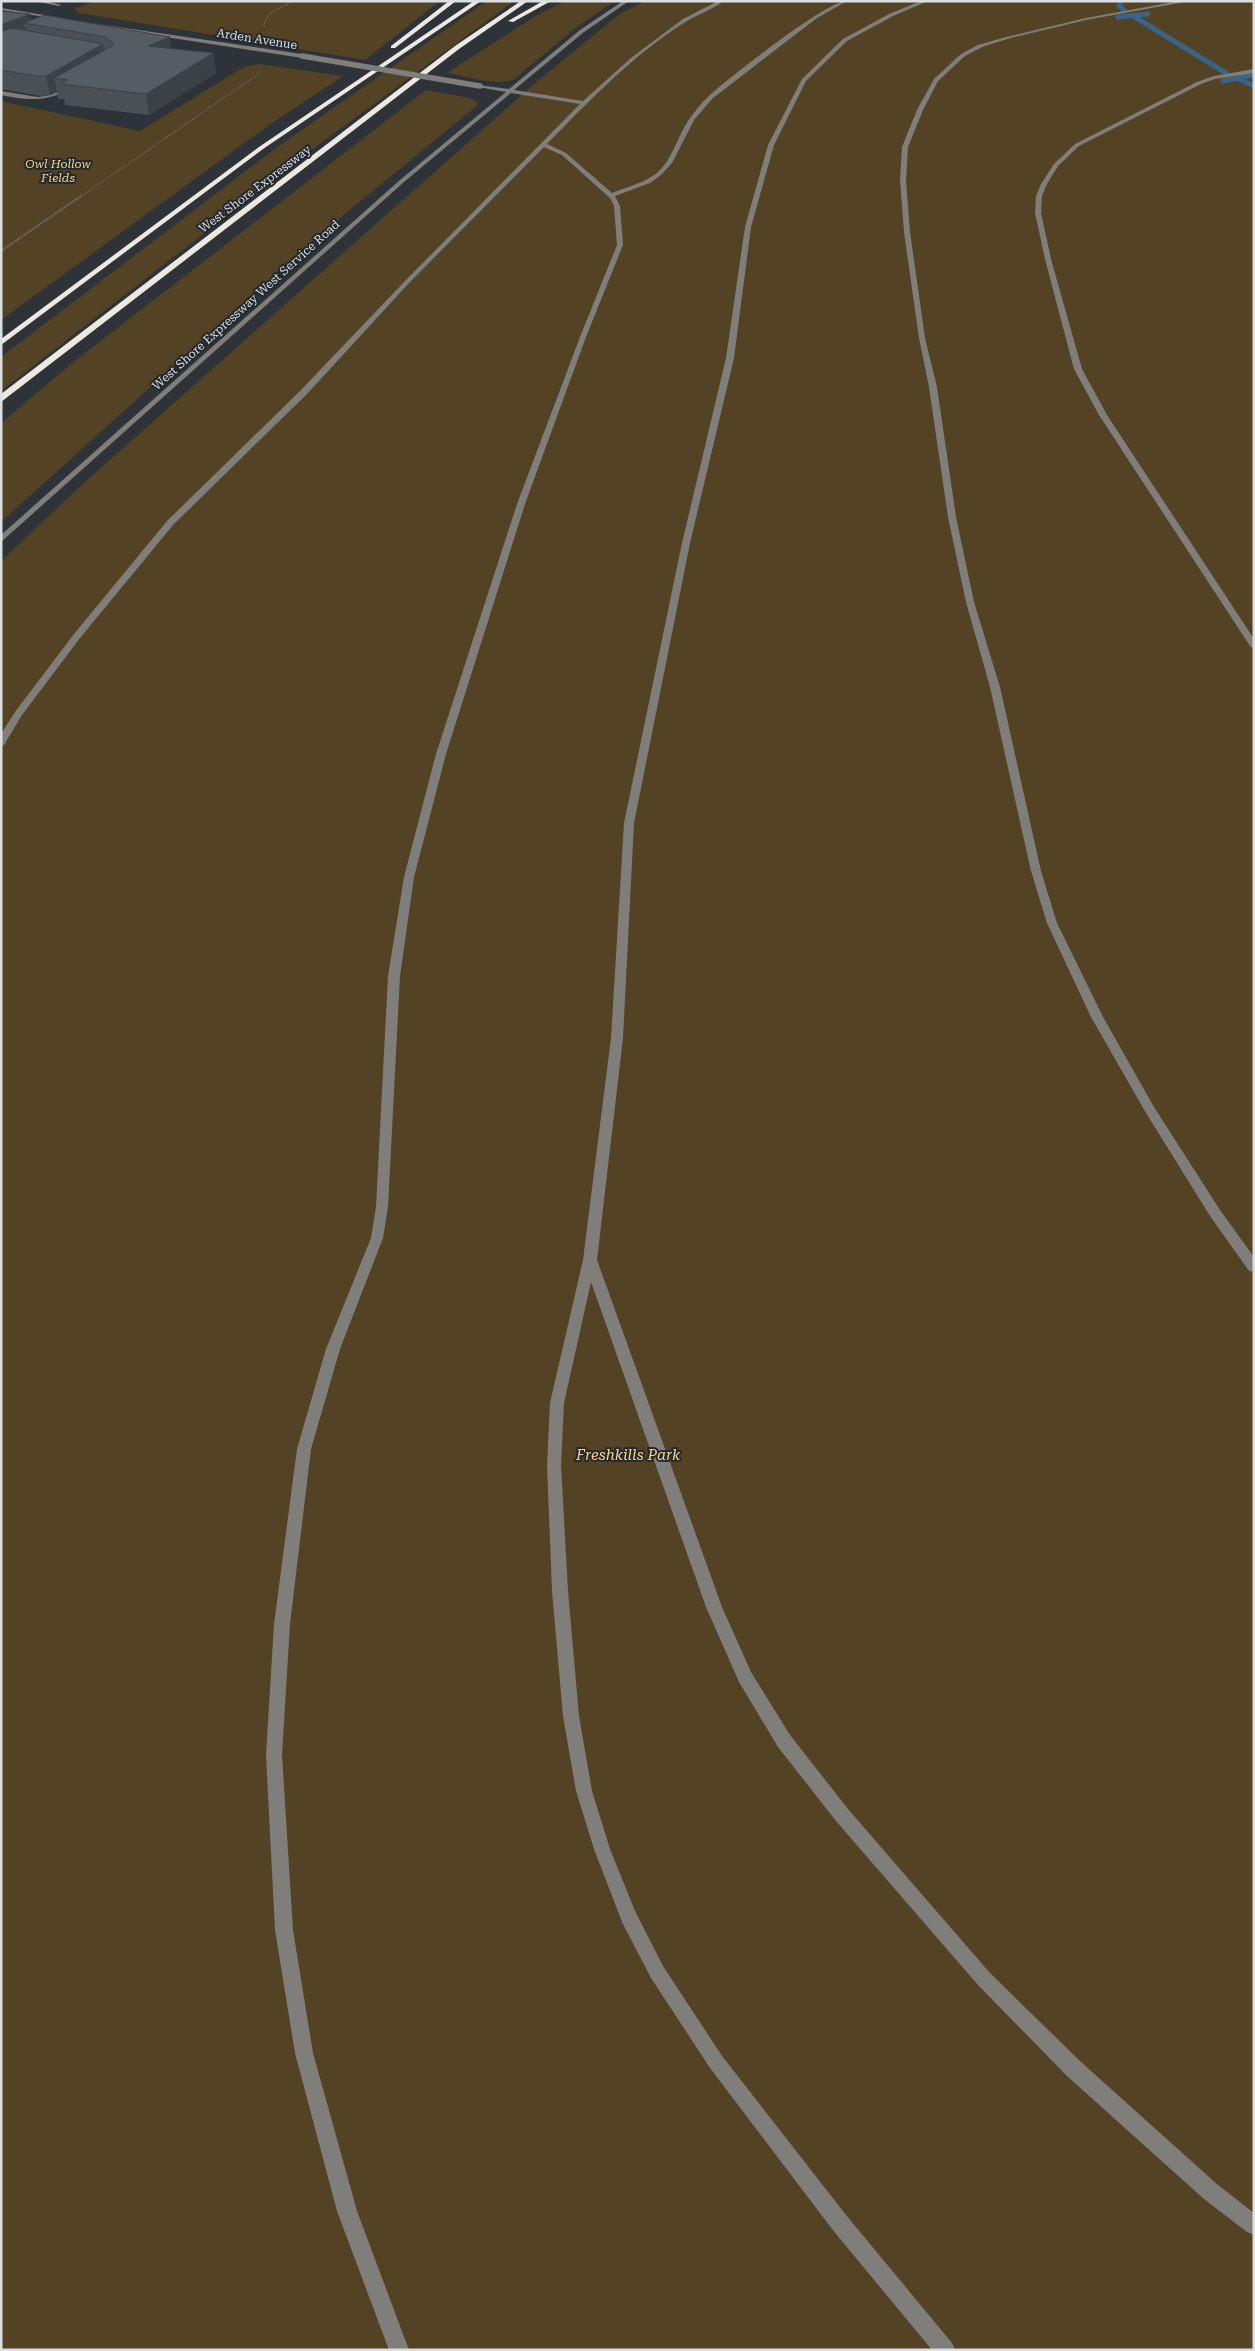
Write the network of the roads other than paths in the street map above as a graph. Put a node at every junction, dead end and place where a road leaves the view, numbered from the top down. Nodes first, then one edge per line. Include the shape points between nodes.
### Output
1 (36, 1) edge
2 (453, 1) edge
3 (478, 1) edge
4 (525, 1) edge
5 (548, 1) edge
6 (627, 1) edge
7 (722, 1) edge
8 (845, 1) edge
9 (926, 1) edge
10 (1188, 1) edge
11 (59, 5) dead end
12 (1, 9) edge
13 (62, 19) edge
14 (82, 22) edge
15 (508, 23) dead end
16 (492, 32) dead end
17 (384, 54) dead end
18 (376, 60) dead end
19 (1254, 71) edge
20 (77, 83) edge
21 (509, 91) junction
22 (1, 93) edge
23 (401, 93) junction
24 (584, 104) junction
25 (544, 144) junction
26 (261, 148) junction
27 (612, 195) junction
28 (1, 343) edge
29 (1, 400) edge
30 (1, 540) edge
31 (1254, 646) edge
32 (1, 743) edge
33 (590, 1260) junction
34 (1254, 1267) edge
35 (1254, 2225) edge
36 (399, 2350) edge
37 (945, 2350) edge

1 - 11 street
2 - 17 highway
3 - 26 highway, West Shore Expressway
4 - 23 highway, West Shore Expressway via 492,21
5 - 15 highway
6 - 21 street, West Shore Expressway West Service Road via 582,31
7 - 24 street via 685,20 633,59
8 - 27 street via 815,17 710,97 692,119 669,163 660,173 648,182
9 - 33 street via 891,15 846,40 804,80 771,145 748,227 730,358 686,543 629,823 617,1038
10 - 34 street via 1015,35 962,55 936,80 920,110 905,147 903,180 922,338 933,387 952,517 1036,871 1052,923 1097,1017 1150,1110 1215,1213
12 - 13 street
14 - 21 street, Arden Avenue, bridge
16 - 23 highway
18 - 26 highway
19 - 31 street via 1199,83 1078,145 1056,165 1044,184 1038,213 1078,369 1103,415
20 - 22 street via 43,100
21 - 24 street, Arden Avenue
21 - 30 street, West Shore Expressway West Service Road via 293,276
23 - 29 highway, West Shore Expressway via 168,268
24 - 25 street
25 - 27 street via 564,154
25 - 32 street via 406,282 304,392 170,523 77,636 18,714
26 - 28 highway, West Shore Expressway
27 - 36 street via 617,206 620,245 521,504 441,754 408,877 394,976 382,1207 377,1238 333,1349 304,1449 282,1624 274,1755 284,1930 304,2053 347,2212
33 - 35 street via 714,1607 745,1677 784,1741 842,1815 984,1980 1074,2070 1211,2192
33 - 37 street via 557,1403 554,1465 560,1591 571,1716 584,1791 602,1849 628,1916 657,1972 716,2062 839,2222

